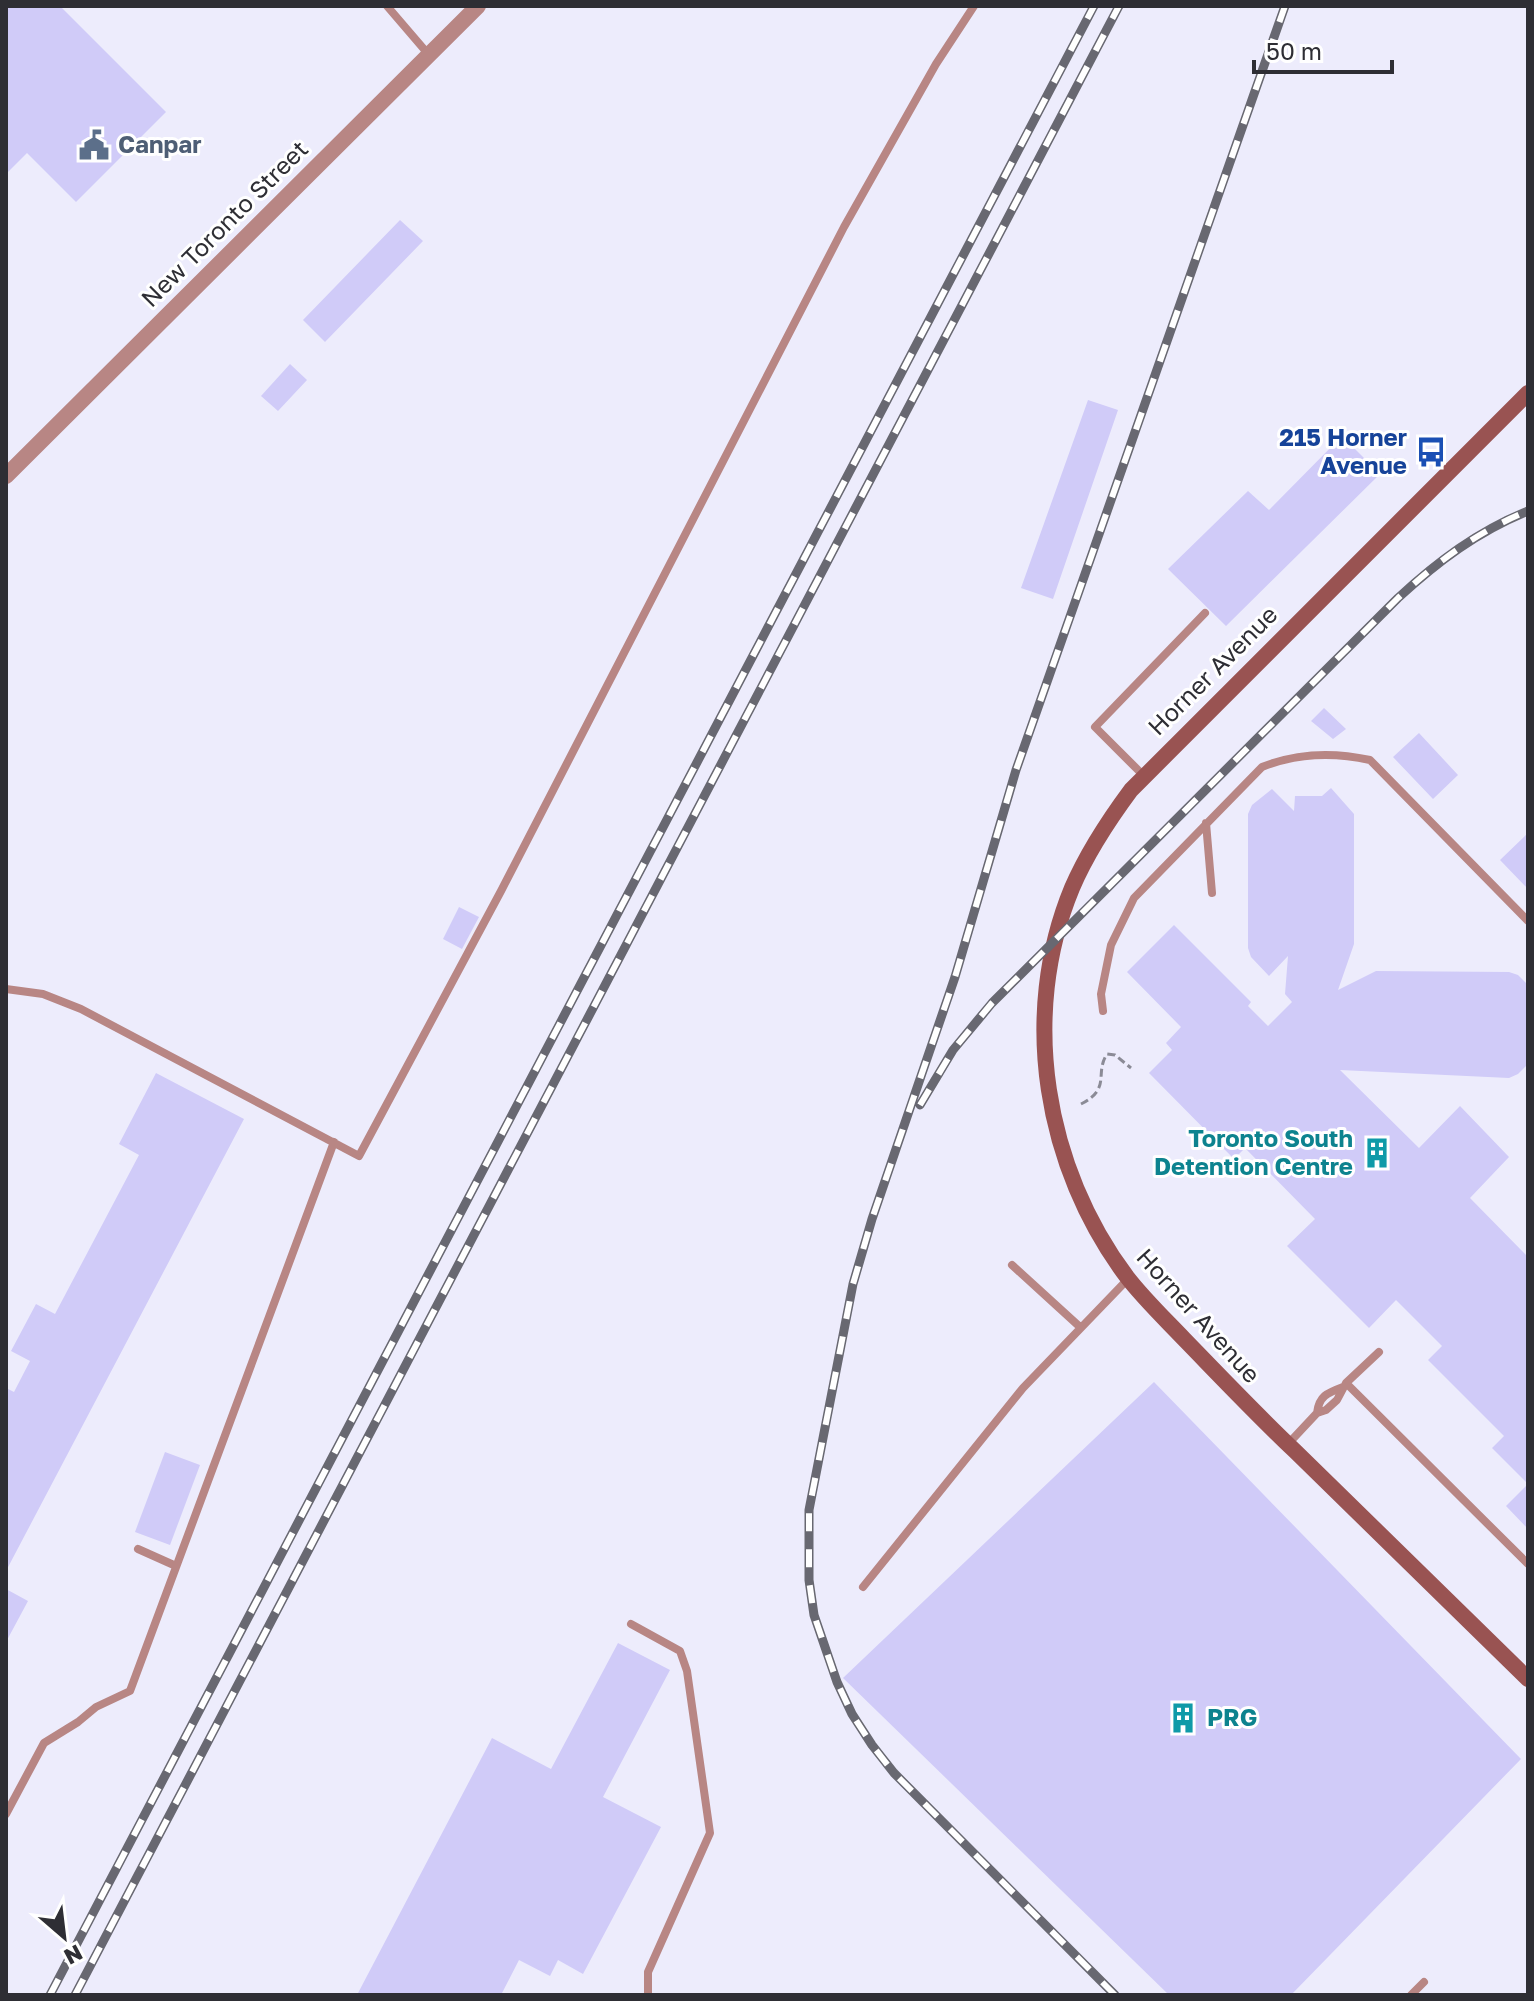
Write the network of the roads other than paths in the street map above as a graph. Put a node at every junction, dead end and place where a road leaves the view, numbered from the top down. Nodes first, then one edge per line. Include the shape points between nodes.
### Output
1 (387, 6) edge
2 (478, 6) edge
3 (974, 6) edge
4 (429, 55) junction
5 (1528, 393) edge
6 (6, 476) edge
7 (1205, 613) dead end
8 (1143, 775) junction
9 (1206, 823) junction
10 (1212, 893) dead end
11 (1528, 921) edge
12 (6, 989) edge
13 (1103, 1011) dead end
14 (334, 1142) junction
15 (1012, 1265) dead end
16 (1128, 1279) junction
17 (1080, 1327) junction
18 (1379, 1352) dead end
19 (1344, 1385) junction
20 (1287, 1444) junction
21 (138, 1549) dead end
22 (1528, 1564) edge
23 (176, 1566) junction
24 (863, 1587) dead end
25 (631, 1624) dead end
26 (1528, 1679) edge
27 (6, 1814) edge
28 (1424, 1982) dead end
29 (648, 1995) edge
30 (1411, 1995) edge

1 - 4 lane
2 - 4 street, New Toronto Street
3 - 14 lane via 844,227 359,1156
4 - 6 street, New Toronto Street
5 - 8 main road, Horner Avenue
7 - 8 lane via 1095,727
8 - 16 main road, Horner Avenue via 1113,814 1072,890 1049,973 1045,1009 1049,1092 1071,1179
9 - 10 lane
9 - 11 lane via 1262,767 1289,756 1370,760
9 - 13 lane via 1134,898 1111,945 1101,994
12 - 14 lane via 43,994 81,1009
14 - 23 lane
15 - 17 lane
16 - 17 lane
16 - 20 main road, Horner Avenue
17 - 24 lane via 1023,1388
18 - 19 lane
19 - 20 lane via 1337,1400
19 - 22 lane
20 - 26 main road, Horner Avenue
21 - 23 lane
23 - 27 lane via 130,1691 44,1743
25 - 29 lane via 680,1651 710,1833 648,1972
28 - 30 lane

